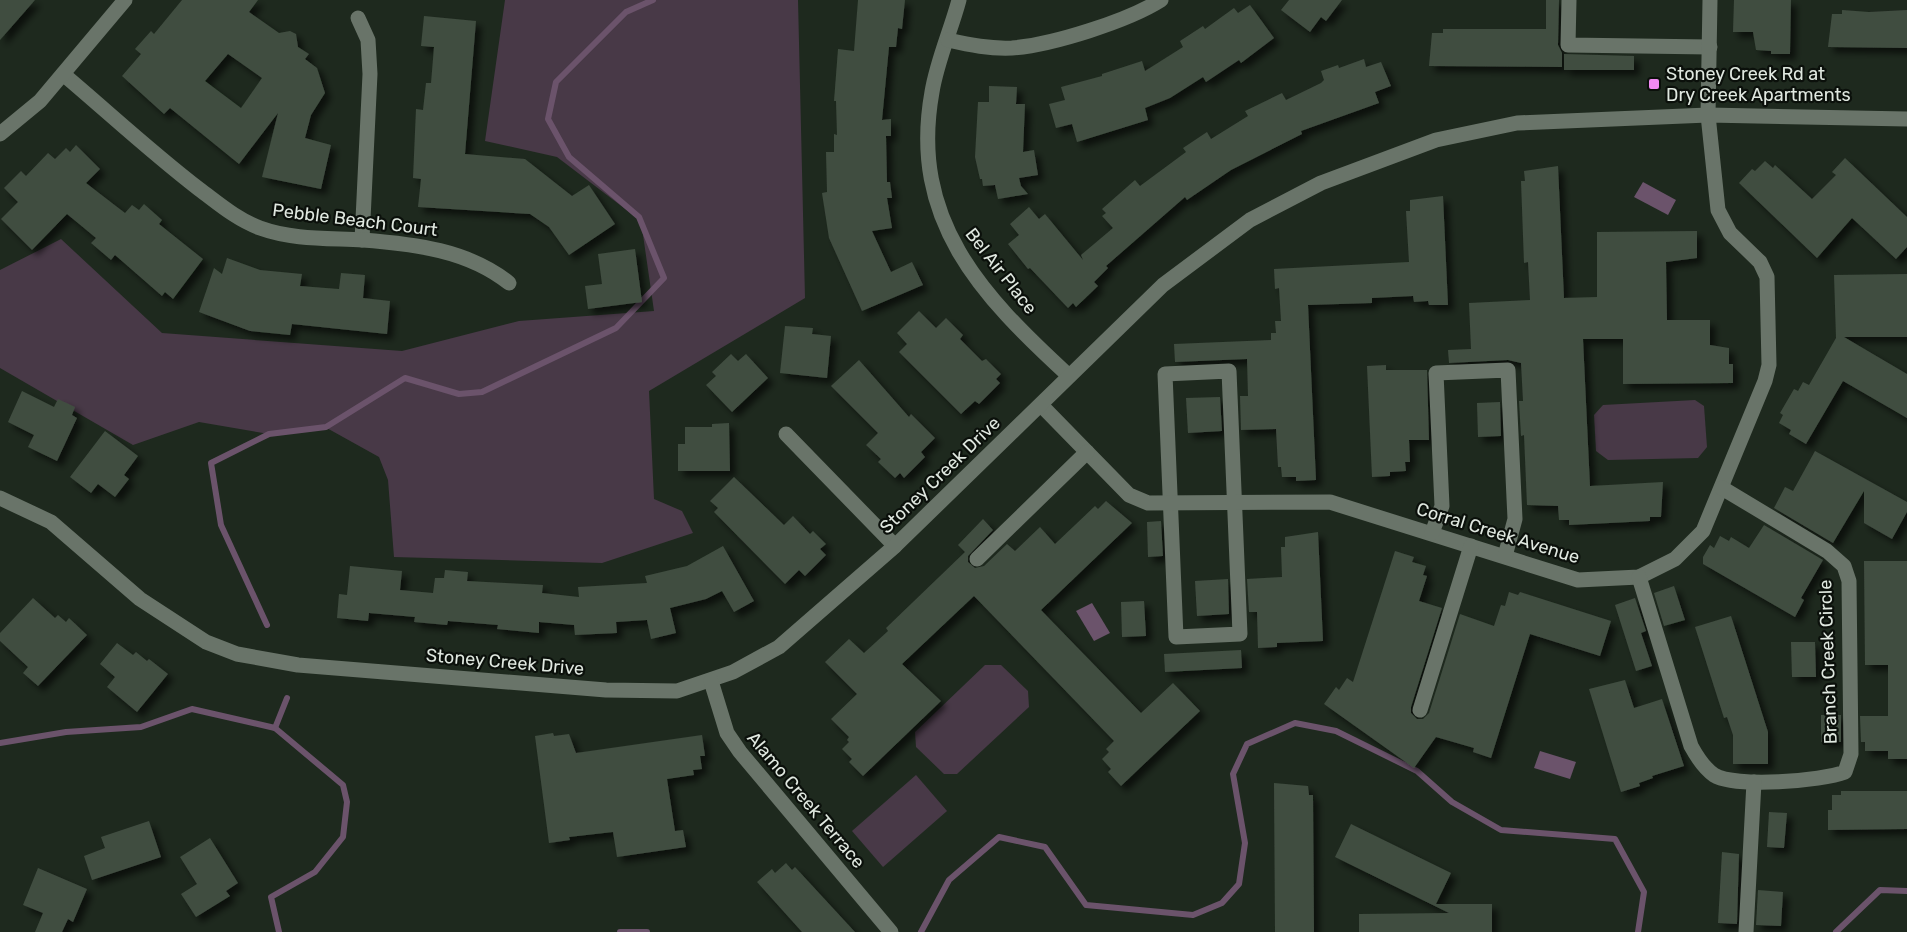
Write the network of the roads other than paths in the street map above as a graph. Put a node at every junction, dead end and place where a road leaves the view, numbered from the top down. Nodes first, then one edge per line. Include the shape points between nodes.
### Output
1 (125, 0) edge
2 (959, 0) edge
3 (1161, 0) edge
4 (1569, 0) edge
5 (1710, 0) edge
6 (358, 18) dead end
7 (948, 40) junction
8 (1710, 47) junction
9 (63, 74) junction
10 (1708, 115) junction
11 (1907, 119) edge
12 (0, 134) edge
13 (362, 240) junction
14 (509, 283) dead end
15 (1069, 376) junction
16 (1041, 405) junction
17 (786, 434) dead end
18 (1087, 452) junction
19 (1722, 488) junction
20 (0, 498) edge
21 (1234, 502) junction
22 (1170, 505) junction
23 (1432, 534) junction
24 (895, 546) junction
25 (1471, 546) junction
26 (1504, 556) junction
27 (977, 559) dead end
28 (1639, 577) junction
29 (711, 681) junction
30 (1420, 710) dead end
31 (1754, 782) junction
32 (891, 932) edge
33 (1746, 932) edge

1 - 9 street
2 - 7 street, Bel Air Place
3 - 7 street via 1087,32 1014,48 978,47
4 - 8 street via 1568,45
5 - 8 street, Corral Creek Avenue
6 - 13 street via 368,40 370,74
7 - 15 street, Bel Air Place via 932,90 926,139 933,198 949,238 986,289
8 - 10 street, Corral Creek Avenue
9 - 12 street via 40,101
9 - 13 street, Pebble Beach Court via 235,216 260,228 290,235 330,241
10 - 11 street, Stoney Creek Drive
10 - 15 street, Stoney Creek Drive via 1517,123 1436,141 1321,183 1250,220 1163,285
10 - 19 street, Corral Creek Avenue via 1718,210 1730,233 1760,262 1767,277 1769,305 1769,365 1765,381
13 - 14 street, Pebble Beach Court via 453,254 495,271
15 - 16 street, Stoney Creek Drive
16 - 18 street, Corral Creek Avenue
16 - 24 street, Stoney Creek Drive
17 - 24 street
18 - 22 street, Corral Creek Avenue via 1129,495 1148,503
18 - 27 street
19 - 28 street, Corral Creek Avenue via 1703,531 1675,559
19 - 31 street, Branch Creek Circle via 1827,551 1844,566 1849,581 1851,754 1845,772 1830,778
20 - 29 street, Stoney Creek Drive via 51,522 140,599 206,642 237,654 298,665 606,690 677,691
21 - 22 street, Corral Creek Avenue
21 - 22 street via 1229,371 1165,374
21 - 22 street via 1240,634 1176,637
21 - 23 street, Corral Creek Avenue via 1330,502
23 - 25 street, Corral Creek Avenue
23 - 26 street via 1442,506 1436,374 1508,370 1515,519
24 - 29 street, Stoney Creek Drive via 780,647
25 - 26 street, Corral Creek Avenue
25 - 30 street
26 - 28 street, Corral Creek Avenue via 1578,580
28 - 31 street, Branch Creek Circle via 1698,759 1715,775
29 - 32 street, Alamo Creek Terrace via 726,733
31 - 33 street

